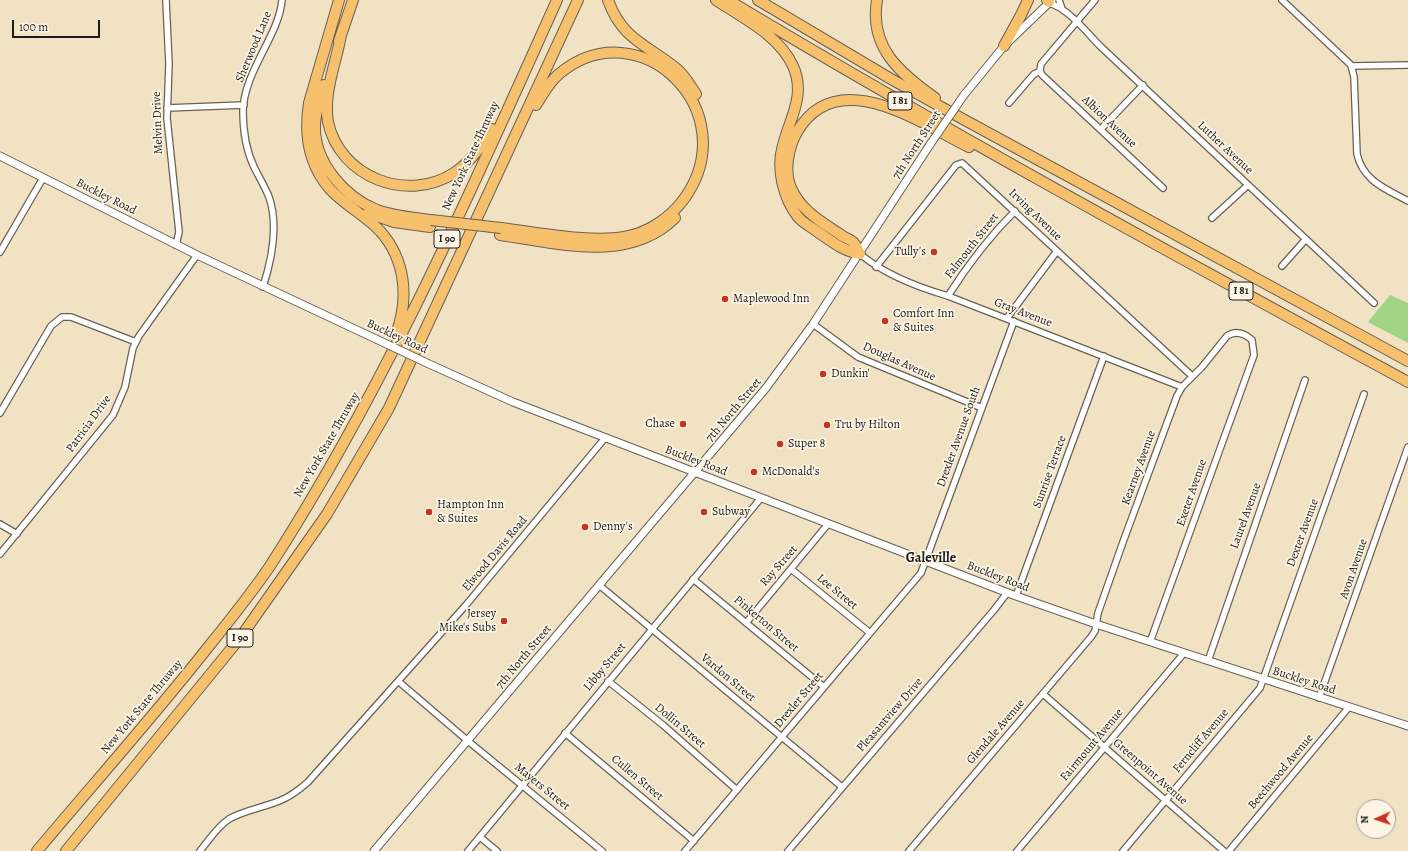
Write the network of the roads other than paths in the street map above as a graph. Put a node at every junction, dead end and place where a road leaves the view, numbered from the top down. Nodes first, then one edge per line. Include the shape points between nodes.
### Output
1 (166, 0) edge
2 (282, 0) edge
3 (339, 0) edge
4 (354, 0) edge
5 (556, 0) edge
6 (578, 0) edge
7 (608, 0) edge
8 (716, 0) edge
9 (728, 0) edge
10 (758, 0) edge
11 (877, 0) edge
12 (1028, 0) edge
13 (1052, 0) edge
14 (1095, 0) edge
15 (1282, 0) edge
16 (1062, 9) junction
17 (1076, 23) junction
18 (341, 35) junction
19 (1004, 46) junction
20 (1408, 65) edge
21 (1351, 66) junction
22 (1040, 71) junction
23 (1143, 85) junction
24 (515, 92) junction
25 (1009, 103) dead end
26 (244, 105) junction
27 (167, 108) junction
28 (976, 127) junction
29 (1101, 129) junction
30 (514, 138) junction
31 (0, 156) edge
32 (43, 178) junction
33 (1248, 185) junction
34 (1163, 188) dead end
35 (340, 198) junction
36 (1074, 199) junction
37 (1408, 201) edge
38 (1015, 211) junction
39 (1212, 218) dead end
40 (431, 224) junction
41 (500, 232) junction
42 (1306, 239) junction
43 (176, 244) junction
44 (1057, 251) junction
45 (0, 252) edge
46 (860, 254) junction
47 (197, 255) junction
48 (1282, 266) dead end
49 (876, 267) junction
50 (263, 287) junction
51 (948, 296) junction
52 (1374, 303) dead end
53 (1007, 318) junction
54 (1014, 321) junction
55 (813, 324) junction
56 (1228, 335) joint
57 (136, 342) junction
58 (1104, 356) junction
59 (1408, 361) edge
60 (1192, 376) junction
61 (1305, 380) dead end
62 (1408, 382) edge
63 (376, 384) junction
64 (1182, 387) junction
65 (1364, 394) dead end
66 (982, 408) junction
67 (0, 413) edge
68 (605, 438) junction
69 (1408, 447) edge
70 (695, 472) junction
71 (761, 498) junction
72 (0, 524) edge
73 (828, 524) junction
74 (17, 534) junction
75 (0, 554) edge
76 (926, 561) junction
77 (791, 569) junction
78 (693, 579) junction
79 (599, 585) junction
80 (1007, 593) junction
81 (1016, 596) junction
82 (746, 623) junction
83 (1096, 624) junction
84 (651, 629) junction
85 (870, 633) junction
86 (1150, 642) junction
87 (1184, 653) junction
88 (1208, 661) junction
89 (1263, 680) junction
90 (398, 681) junction
91 (608, 682) junction
92 (824, 687) junction
93 (1043, 694) junction
94 (1319, 698) junction
95 (1349, 707) junction
96 (1408, 726) edge
97 (565, 733) junction
98 (782, 737) junction
99 (468, 741) junction
100 (1105, 747) junction
101 (522, 785) junction
102 (842, 787) junction
103 (737, 790) junction
104 (1166, 800) junction
105 (480, 837) junction
106 (694, 841) junction
107 (38, 851) edge
108 (66, 851) edge
109 (200, 851) edge
110 (374, 851) edge
111 (468, 851) edge
112 (497, 851) edge
113 (602, 851) edge
114 (685, 851) edge
115 (788, 851) edge
116 (909, 851) edge
117 (1017, 851) edge
118 (1122, 851) edge
119 (1224, 851) edge
120 (1229, 851) edge

1 - 27 street, Melvin Drive via 169,64
2 - 26 street, Sherwood Lane via 281,10 255,67
3 - 35 highway via 309,103 306,134 313,163 330,189
4 - 18 highway
5 - 24 highway, New York State Thruway / I 90
6 - 30 highway, I 90
7 - 41 highway via 618,21 629,34 677,70 697,94 708,124 710,143 704,175 690,200 669,224 651,235 626,244 587,246
8 - 46 highway via 774,40 787,54 794,68 798,82 798,101 783,145 780,168 791,207 798,218 833,243 847,252
9 - 36 highway, I 81 via 852,75
10 - 28 highway, I 81 via 891,80
11 - 28 highway via 875,20 878,35 891,60 902,73
12 - 19 highway
13 - 16 street, Luther Avenue
13 - 16 street, Luther Avenue via 1055,7
13 - 19 street, 7th North Street
14 - 17 street
15 - 21 street
16 - 17 street, Luther Avenue
17 - 22 street via 1041,64
17 - 23 street, Luther Avenue
18 - 24 highway via 327,96 329,124 344,155 377,180 412,187 428,184 455,173 481,146
18 - 40 highway via 316,113 316,140 321,157 340,184 363,203 390,214
19 - 46 street, 7th North Street, bridge via 964,95
20 - 21 street
21 - 37 street via 1354,77 1359,164 1366,176
22 - 25 street via 1034,74
22 - 29 street, Albion Avenue
23 - 29 street
23 - 33 street, Luther Avenue
24 - 63 highway, New York State Thruway / I 90 via 407,324
26 - 27 street
26 - 50 street, Sherwood Lane via 244,130 248,152 269,198 273,227 272,251
27 - 43 street, Melvin Drive via 179,232
28 - 59 highway, I 81
29 - 34 street, Albion Avenue
30 - 41 highway via 546,87 558,74 581,60 596,55 624,54 640,56 654,63 668,71 681,84 697,111 703,143 698,171 677,208 638,234 612,239
30 - 108 highway, I 90 via 389,408 327,514 240,638
31 - 32 street, Buckley Road
32 - 43 street, Buckley Road
32 - 45 street
33 - 39 street
33 - 42 street, Luther Avenue
35 - 40 highway via 382,219
35 - 63 highway via 380,231 391,246 403,278 404,300 400,324
36 - 46 highway via 886,106 860,99 839,101 813,113 799,128 788,156 790,186 813,216 854,242
36 - 62 highway, I 81
38 - 44 street, Irving Avenue
38 - 49 street, Irving Avenue via 966,164 958,163
38 - 51 street, Falmouth Street via 999,228
40 - 41 highway, bridge
42 - 48 street
42 - 52 street, Luther Avenue
43 - 47 street, Buckley Road
44 - 53 street
44 - 60 street, Irving Avenue
46 - 49 street, Gray Avenue
46 - 55 street, 7th North Street
47 - 50 street, Buckley Road
47 - 57 street, Patricia Drive
49 - 51 street, Gray Avenue
50 - 68 street, Buckley Road, bridge via 513,402
51 - 53 street, Gray Avenue
53 - 54 street, Gray Avenue
54 - 58 street, Gray Avenue
54 - 66 street, Drexler Avenue South
55 - 66 street, Douglas Avenue via 863,360
55 - 70 street, 7th North Street via 766,388
56 - 60 street, Kearney Avenue
56 - 86 street, Exeter Avenue via 1240,332 1246,334 1252,340 1254,351
57 - 67 street via 71,317 62,317 51,326
57 - 74 street, Patricia Drive via 125,387 113,415
58 - 64 street, Gray Avenue
58 - 81 street, Sunrise Terrace
60 - 64 street, Kearney Avenue
61 - 88 street, Laurel Avenue
63 - 107 highway, New York State Thruway / I 90 via 329,471 240,608 187,675
64 - 83 street, Kearney Avenue
65 - 89 street, Dexter Avenue
66 - 76 street, Drexler Avenue South
68 - 70 street, Buckley Road
68 - 90 street, Elwood Davis Road via 478,592
69 - 94 street, Avon Avenue
70 - 71 street, Buckley Road
70 - 79 street, 7th North Street
71 - 73 street, Buckley Road
71 - 78 street, Libby Street
72 - 74 street
73 - 76 street, Buckley Road
73 - 77 street, Ray Street
74 - 75 street, Patricia Drive
76 - 80 street, Buckley Road
76 - 85 street, Drexler Street via 921,573
77 - 82 street, Ray Street
77 - 85 street, Lee Street
78 - 82 street, Pinkerton Street
78 - 84 street, Libby Street
79 - 84 street, Vardon Street
79 - 99 street, 7th North Street
80 - 81 street, Buckley Road
80 - 102 street, Pleasantview Drive
81 - 83 street, Buckley Road
82 - 92 street, Pinkerton Street
83 - 86 street, Buckley Road
83 - 93 street, Glendale Avenue via 1091,638
84 - 91 street, Libby Street
84 - 98 street, Vardon Street
85 - 92 street, Drexler Street
86 - 87 street, Buckley Road
87 - 88 street, Buckley Road
87 - 100 street, Fairmount Avenue
88 - 89 street, Buckley Road
89 - 94 street, Buckley Road
89 - 104 street, Ferncliff Avenue via 1260,688
90 - 99 street
90 - 109 street, Elwood Davis Road via 308,782 280,801 245,811 229,820 220,826
91 - 97 street, Libby Street
91 - 103 street, Dollin Street via 663,725
92 - 98 street, Drexler Street
93 - 100 street, Greenpoint Avenue
93 - 116 street, Glendale Avenue
94 - 95 street, Buckley Road
95 - 96 street, Buckley Road
95 - 120 street, Beechwood Avenue
97 - 101 street, Libby Street
97 - 106 street, Cullen Street
98 - 102 street, Vardon Street
98 - 103 street, Drexler Street
99 - 101 street, Mayers Street
99 - 110 street, 7th North Street
100 - 104 street, Greenpoint Avenue
100 - 117 street, Fairmount Avenue
101 - 105 street, Libby Street
101 - 113 street, Mayers Street
102 - 115 street, Pleasantview Drive
103 - 106 street, Drexler Street
104 - 118 street, Ferncliff Avenue
104 - 119 street, Greenpoint Avenue
105 - 111 street, Libby Street
105 - 112 street
106 - 114 street, Drexler Street

